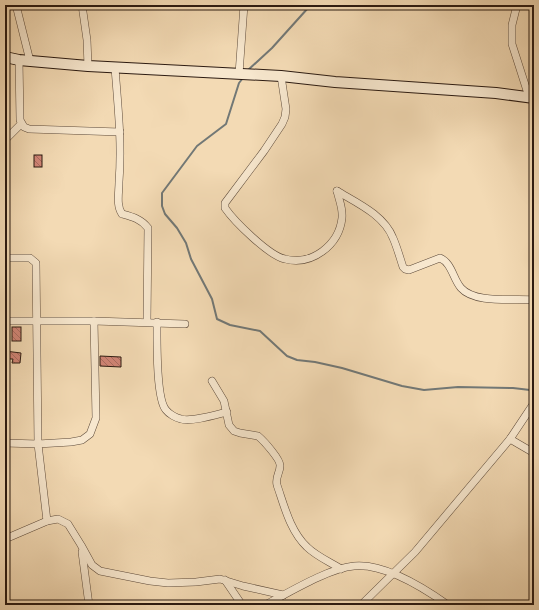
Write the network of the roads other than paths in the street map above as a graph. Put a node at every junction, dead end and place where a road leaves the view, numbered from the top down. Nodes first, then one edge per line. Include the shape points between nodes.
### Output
1 (16, 5) edge
2 (82, 5) edge
3 (244, 5) edge
4 (517, 5) edge
5 (5, 57) edge
6 (19, 60) junction
7 (30, 60) junction
8 (88, 66) junction
9 (115, 68) junction
10 (239, 74) junction
11 (281, 76) junction
12 (531, 98) edge
13 (21, 124) junction
14 (120, 132) junction
15 (5, 140) edge
16 (5, 258) edge
17 (534, 300) edge
18 (5, 321) edge
19 (36, 321) junction
20 (94, 321) junction
21 (147, 322) junction
22 (157, 322) junction
23 (185, 324) dead end
24 (212, 381) dead end
25 (534, 403) edge
26 (227, 412) junction
27 (510, 439) junction
28 (5, 443) edge
29 (38, 444) junction
30 (534, 453) edge
31 (47, 521) junction
32 (5, 539) edge
33 (81, 545) junction
34 (341, 568) junction
35 (395, 573) junction
36 (225, 580) junction
37 (283, 595) junction
38 (89, 605) edge
39 (242, 605) edge
40 (266, 605) edge
41 (361, 605) edge
42 (448, 605) edge

1 - 7 street
2 - 8 street
3 - 10 street
4 - 12 street via 512,25 512,44
5 - 6 street
6 - 7 street
6 - 13 street
7 - 8 street
8 - 9 street
9 - 10 street
9 - 14 street
10 - 11 street
11 - 12 street
11 - 17 street via 286,109 282,124 224,205 233,218 258,242 283,259 298,260 320,254 338,232 342,219 337,191 374,214 383,223 393,237 405,270 440,258 448,264 461,288 472,296 486,299
13 - 14 street via 29,129
13 - 15 street
14 - 21 street via 119,210 122,214 144,222 148,228
16 - 19 street via 30,258 36,263
18 - 19 street
19 - 20 street
19 - 29 street
20 - 21 street
20 - 29 street via 94,426 90,434 82,440
21 - 22 street
22 - 23 street
22 - 26 street via 159,390 166,410 182,420
24 - 26 street via 224,401
25 - 27 street
26 - 34 street via 229,425 234,431 258,436 278,460 280,465 277,485 286,512 301,541 307,548
27 - 30 street
27 - 35 street
28 - 29 street
29 - 31 street
31 - 32 street
31 - 33 street via 64,521
33 - 36 street via 92,565 106,572 168,583
33 - 38 street
34 - 35 street via 363,565
34 - 37 street
35 - 41 street
35 - 42 street
36 - 37 street
36 - 39 street
37 - 40 street

